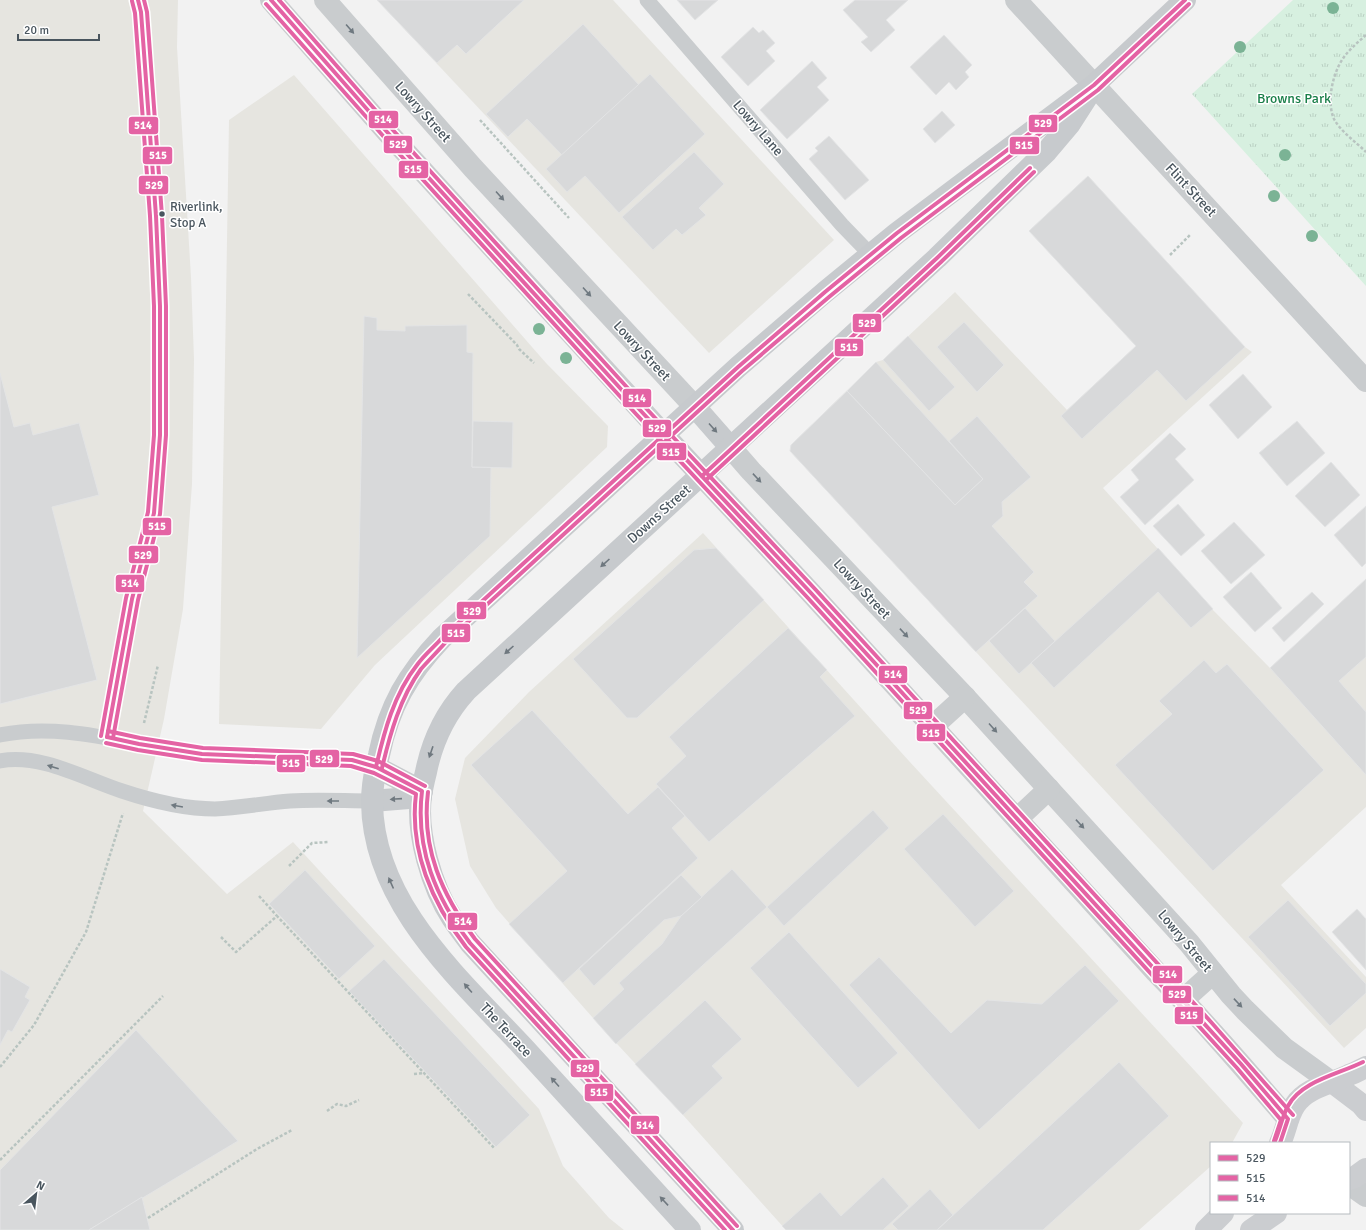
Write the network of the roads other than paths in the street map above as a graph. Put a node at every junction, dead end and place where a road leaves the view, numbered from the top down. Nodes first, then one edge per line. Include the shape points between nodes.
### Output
1 (138, 0) edge
2 (271, 0) edge
3 (324, 0) edge
4 (647, 0) edge
5 (1016, 0) edge
6 (1186, 0) edge
7 (1094, 85) junction
8 (870, 254) junction
9 (1366, 381) edge
10 (695, 407) junction
11 (664, 435) junction
12 (731, 448) junction
13 (702, 476) junction
14 (965, 697) junction
15 (932, 727) junction
16 (0, 735) edge
17 (107, 737) junction
18 (0, 761) edge
19 (376, 767) junction
20 (1049, 789) junction
21 (421, 794) junction
22 (372, 801) junction
23 (1017, 819) junction
24 (1213, 973) junction
25 (1183, 1000) junction
26 (1366, 1067) edge
27 (1331, 1082) junction
28 (1366, 1110) edge
29 (1288, 1133) edge
30 (1366, 1169) edge
31 (1350, 1179) edge
32 (1350, 1185) edge
33 (1366, 1196) edge
34 (1223, 1214) edge
35 (1275, 1214) edge
36 (690, 1230) edge
37 (732, 1230) edge
38 (1206, 1230) edge
39 (1251, 1230) edge

1 - 17 lane via 156,216 160,306 160,435 154,513 132,599
2 - 11 street via 388,133
3 -> 10 street, Lowry Street via 463,156
4 - 8 lane, Lowry Lane
5 - 7 street, Flint Street
6 - 7 main road, Downs Street
7 - 8 main road, Downs Street
7 - 9 street, Flint Street
7 - 12 main road, Downs Street via 1069,125 1048,150 937,258
8 - 10 main road, Downs Street
10 - 11 main road, Downs Street
10 -> 12 main road, Lowry Street
11 - 13 main road
11 - 19 main road, Downs Street via 426,655 408,679 389,718
12 - 13 main road, Downs Street
12 -> 14 street, Lowry Street
13 - 15 street
13 -> 21 main road, Downs Street via 456,702 430,753
14 - 15 street
14 -> 20 street, Lowry Street
15 - 23 street
16 - 17 lane via 17,731 51,731
17 - 19 lane via 202,754 352,760
22 -> 18 lane via 292,801 216,809 176,806 124,792 51,765 30,760
19 - 21 main road
19 - 22 main road, Downs Street
20 - 23 street
20 -> 24 street, Lowry Street via 1189,942
21 -> 22 main road
21 - 37 main road via 420,824 426,853 434,879 452,918 470,943
36 -> 22 main road, The Terrace via 476,997 422,934 389,878 377,838
23 - 25 street
24 - 25 street
24 -> 27 street, Lowry Street via 1230,995 1275,1040
25 - 29 street via 1241,1064
26 - 27 main road
27 - 28 main road
27 - 29 main road via 1316,1088 1296,1103
30 - 31 main road
32 - 33 street
34 - 38 main road
35 - 39 main road

